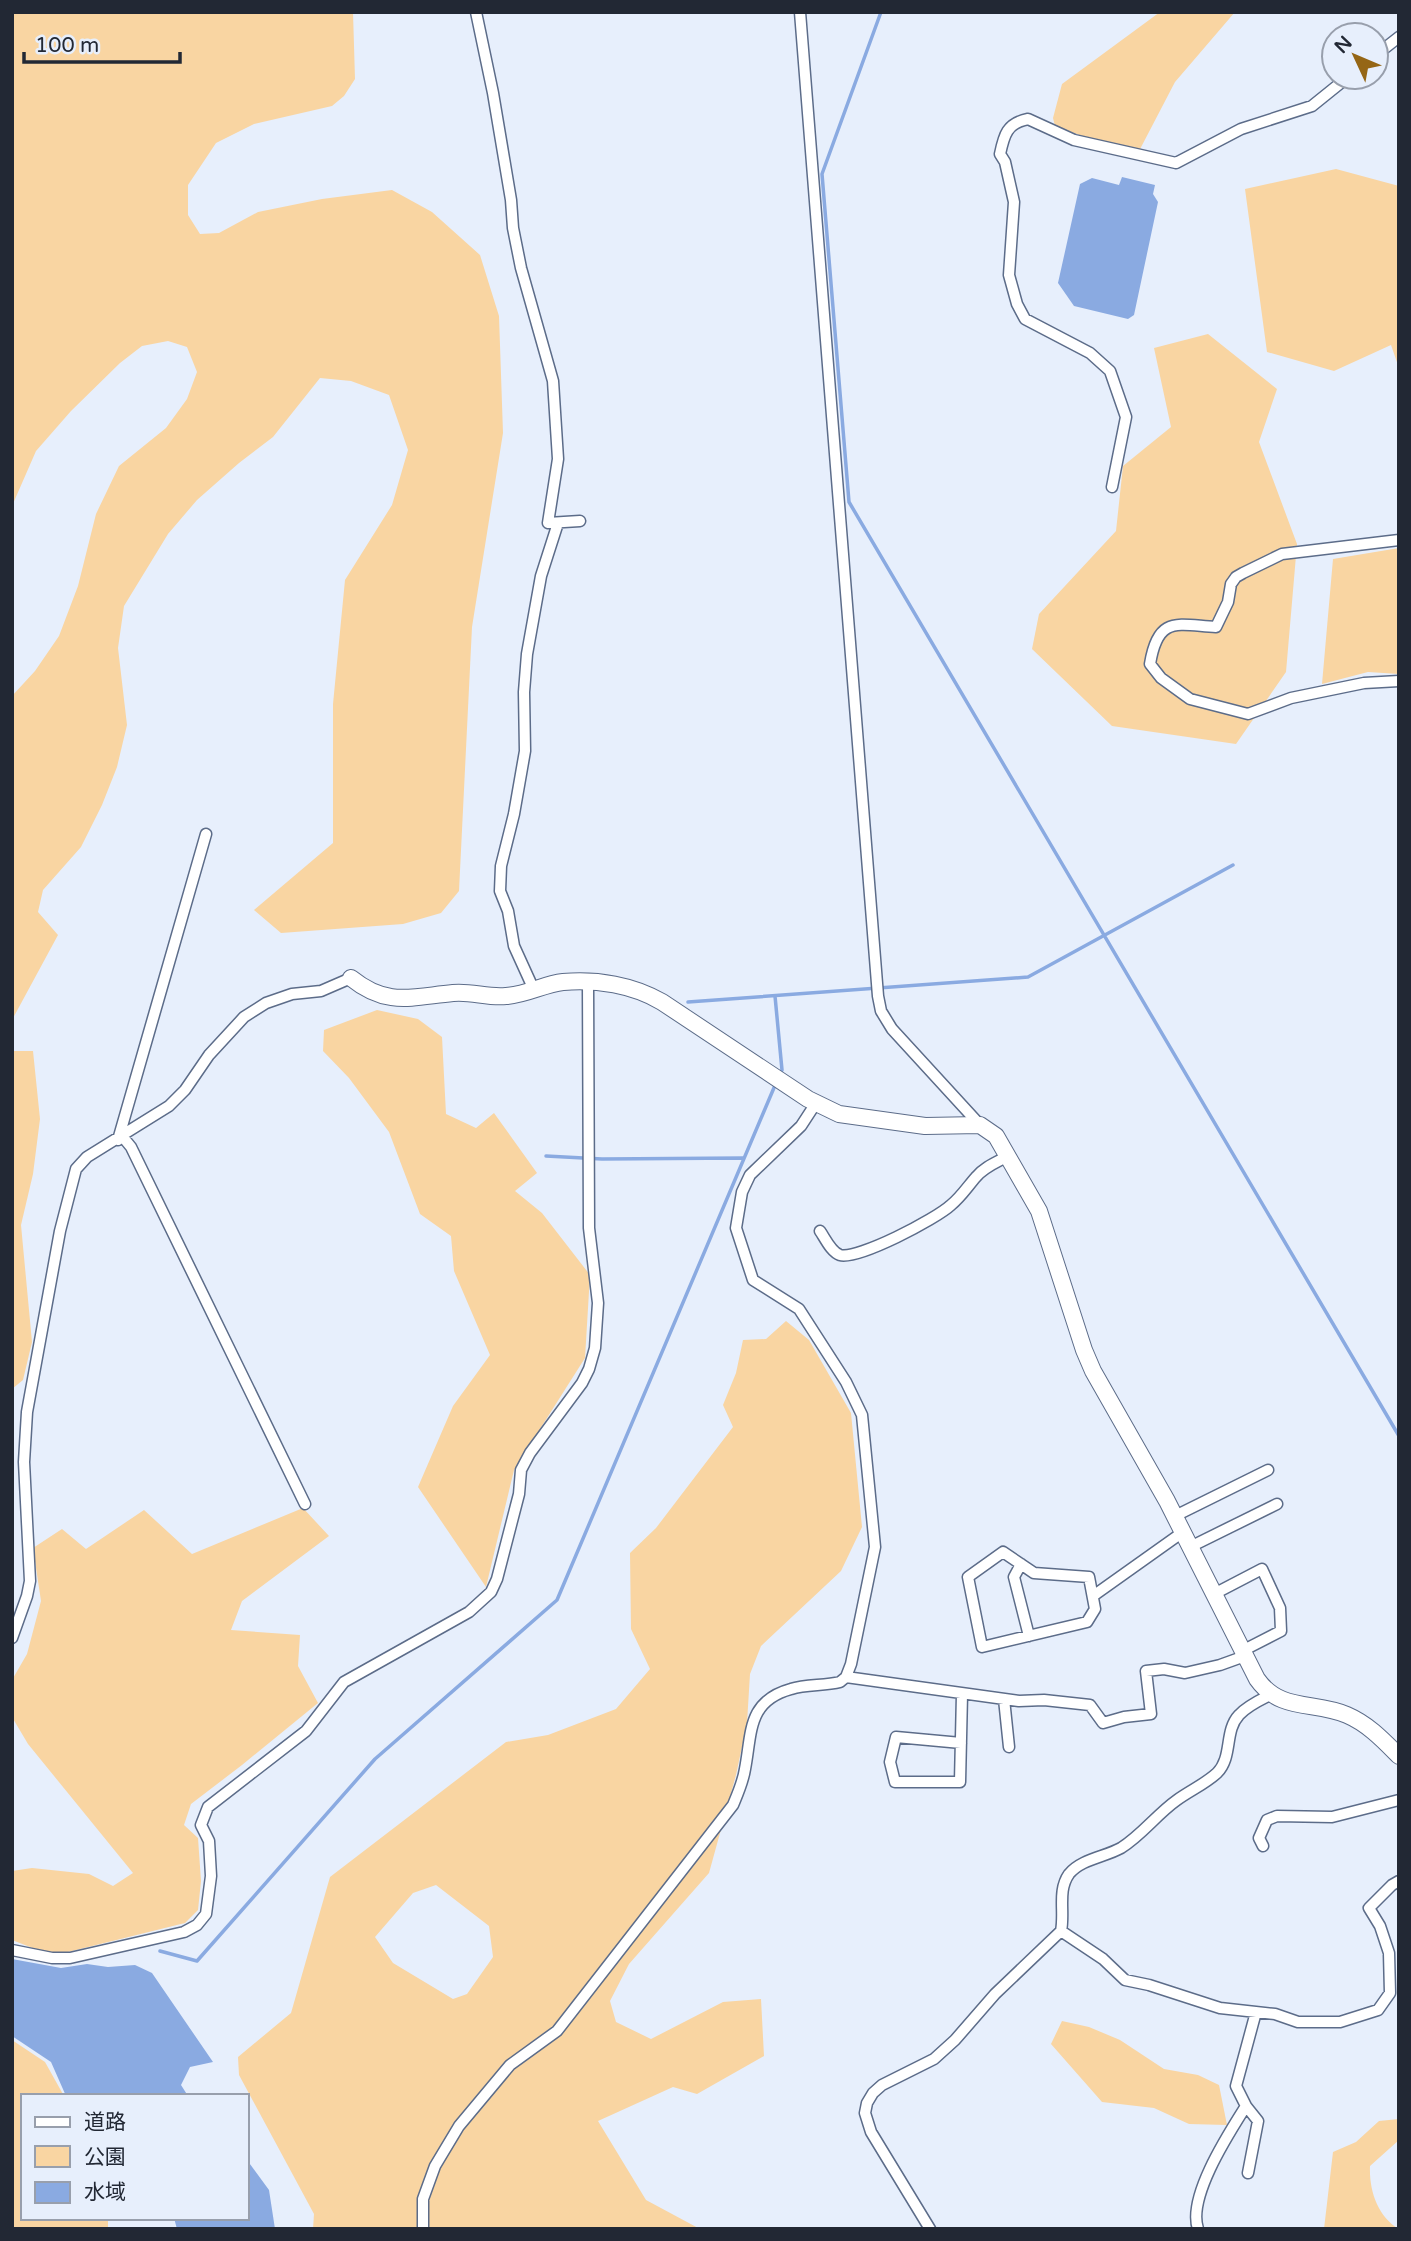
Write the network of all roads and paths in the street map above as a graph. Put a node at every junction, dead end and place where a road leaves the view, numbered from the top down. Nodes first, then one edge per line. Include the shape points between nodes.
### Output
1 (477, 12) edge
2 (800, 12) edge
3 (1331, 91) edge
4 (1112, 487) dead end
5 (580, 521) dead end
6 (558, 523) junction
7 (1399, 540) edge
8 (1399, 681) edge
9 (206, 834) dead end
10 (351, 978) joint
11 (588, 983) junction
12 (534, 990) junction
13 (816, 1103) junction
14 (980, 1125) junction
15 (120, 1138) junction
16 (1008, 1156) junction
17 (820, 1231) dead end
18 (1268, 1471) dead end
19 (305, 1504) dead end
20 (1277, 1504) dead end
21 (1174, 1516) junction
22 (1186, 1539) junction
23 (1021, 1564) junction
24 (1214, 1594) junction
25 (1093, 1596) junction
26 (1029, 1636) junction
27 (12, 1638) edge
28 (1244, 1653) junction
29 (845, 1677) junction
30 (962, 1694) junction
31 (1270, 1695) junction
32 (1004, 1699) junction
33 (961, 1743) junction
34 (1009, 1747) dead end
35 (1399, 1756) edge
36 (1399, 1800) edge
37 (1263, 1846) dead end
38 (1399, 1881) edge
39 (1061, 1931) junction
40 (12, 1950) edge
41 (1256, 2012) junction
42 (1246, 2106) junction
43 (1248, 2173) dead end
44 (423, 2229) edge
45 (930, 2229) edge
46 (1198, 2229) edge

1 - 6 street via 521,268 553,381 558,459 548,523
2 - 14 street via 878,996 892,1029
3 - 4 street via 1312,106 1241,129 1176,163 1074,140 1028,119 1011,124 1005,133 1000,154 1014,202 1009,275 1017,304 1025,319 1090,352 1110,371 1126,416
5 - 6 street
6 - 12 street via 541,576 527,654 525,751 501,866 500,891 514,946
7 - 8 street via 1282,554 1243,573 1231,584 1216,627 1169,626 1158,639 1150,664 1161,678 1191,699 1248,714 1291,698
9 - 15 street
10 - 12 street via 367,991 399,998 457,992 508,996
10 - 15 street via 321,991 292,993 244,1017 209,1055 186,1090
11 - 12 street via 563,982
11 - 13 street via 646,993
11 - 40 street via 589,1228 598,1303 595,1348 582,1383 521,1470 519,1494 491,1592 469,1612 344,1682 306,1731 208,1807 201,1825 209,1841 211,1877 206,1914 197,1925 184,1932 70,1958
13 - 14 street via 839,1114 925,1126
13 - 29 street via 801,1126 750,1175 736,1228 753,1280 799,1309 862,1415 875,1547
14 - 16 street via 996,1136
15 - 19 street via 131,1147
15 - 27 street via 81,1162 66,1201 27,1412 24,1462 30,1581
16 - 17 street via 978,1174 951,1206 935,1217 854,1255 835,1254
16 - 21 street via 1039,1211 1093,1371
18 - 21 street
20 - 22 street
21 - 22 street
22 - 24 street
22 - 25 street
23 - 25 street via 1034,1573 1089,1577
23 - 26 street via 1014,1577
23 - 26 street via 1003,1552 968,1577 982,1647
24 - 28 street
24 - 28 street via 1262,1569 1280,1608 1280,1631
25 - 26 street via 1095,1609 1087,1622
28 - 31 street
28 - 32 street via 1220,1665 1185,1673 1146,1671 1151,1714 1103,1723 1090,1705
29 - 30 street
29 - 44 street via 831,1684 791,1688 760,1709 751,1723 745,1768 733,1805 557,2031 510,2065 459,2126 435,2166 423,2199
30 - 32 street
30 - 33 street
31 - 35 street via 1347,1715
31 - 39 street via 1233,1722 1226,1759 1206,1783 1177,1800 1130,1842 1070,1873 1062,1890
32 - 34 street
33 - 33 street via 960,1782 895,1782 890,1762 896,1737
36 - 37 street via 1332,1817 1277,1816 1261,1829
38 - 41 street via 1369,1908 1389,1953 1390,1993 1378,2010 1340,2022 1298,2022
39 - 41 street via 1125,1980 1208,2005
39 - 45 street via 934,2059 882,2085 867,2103 871,2132
41 - 42 street via 1236,2086
42 - 43 street via 1258,2121
42 - 46 street via 1213,2159 1198,2206

